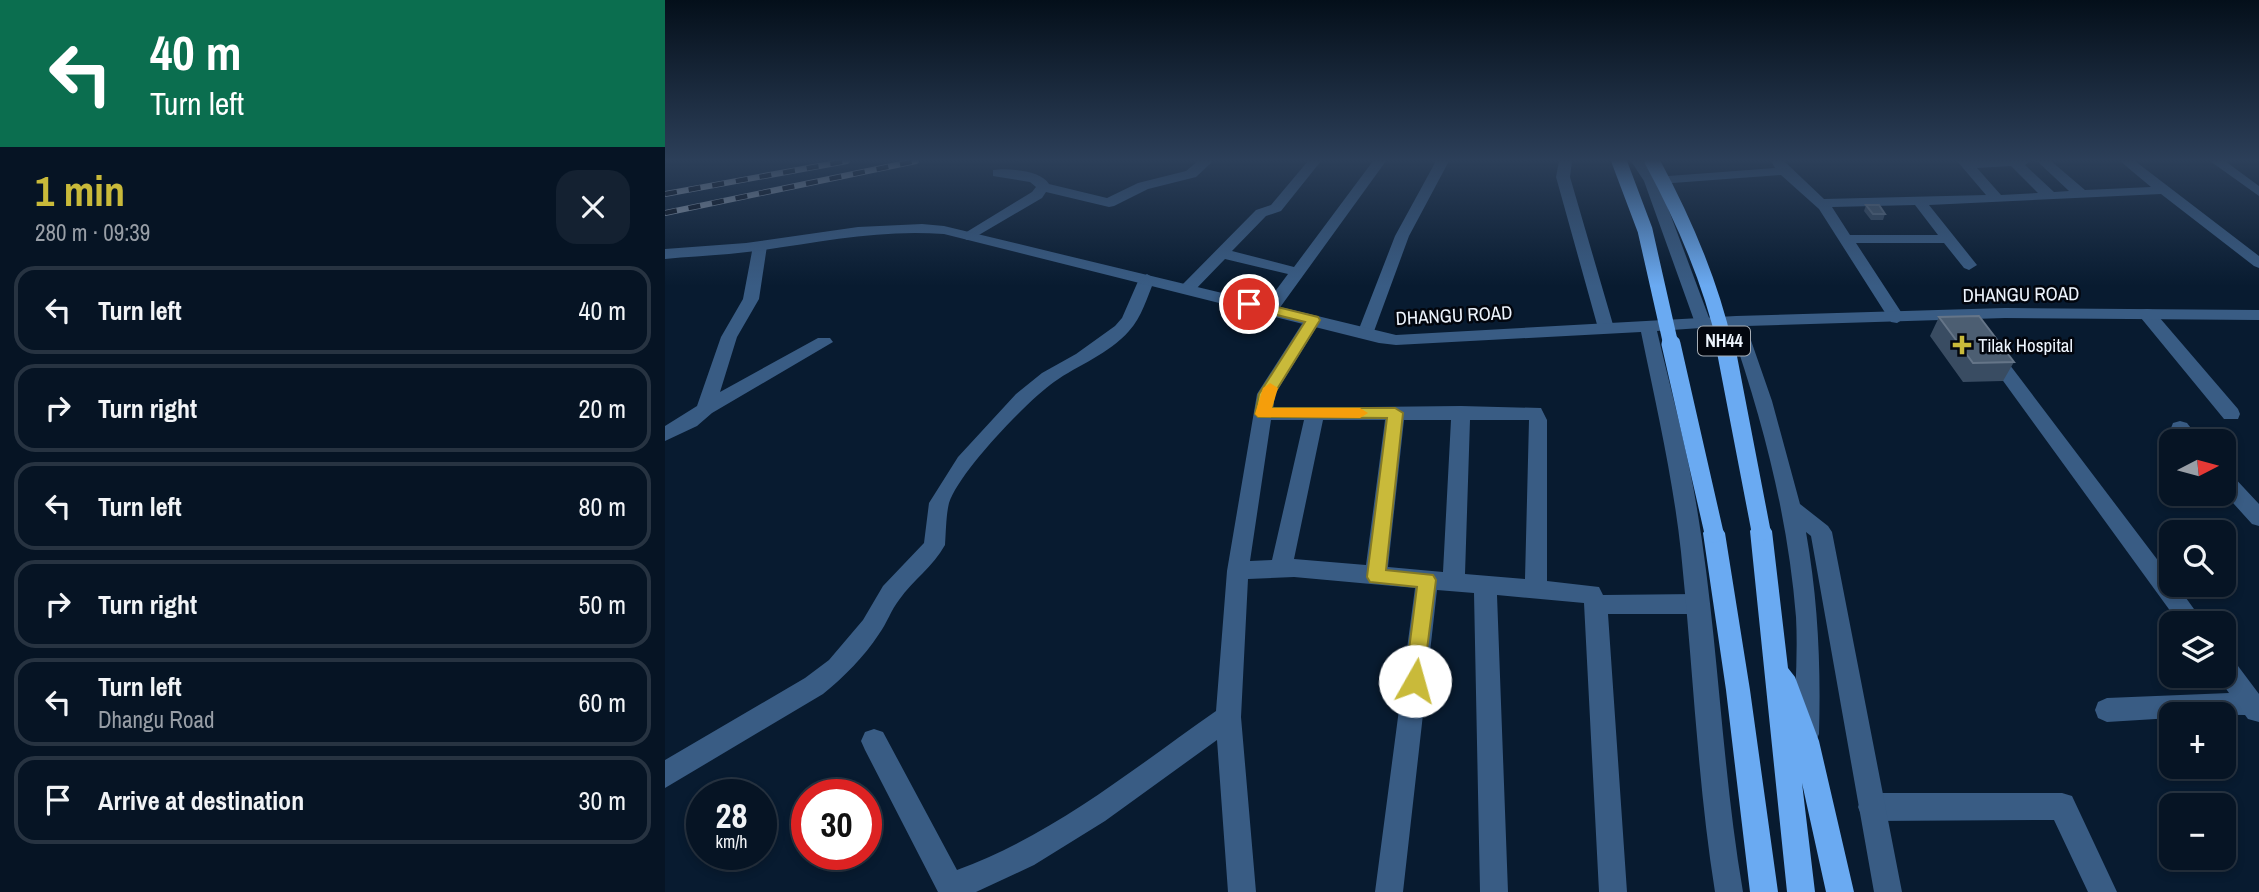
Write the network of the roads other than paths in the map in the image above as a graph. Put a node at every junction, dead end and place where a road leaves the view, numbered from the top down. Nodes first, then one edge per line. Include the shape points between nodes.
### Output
1 (1024, 203) edge
2 (1281, 203) edge
3 (1349, 203) edge
4 (1420, 203) edge
5 (1570, 203) edge
6 (1635, 203) edge
7 (1659, 203) edge
8 (1673, 203) edge
9 (1819, 203) joint
10 (1838, 203) edge
11 (1920, 203) edge
12 (2181, 203) edge
13 (968, 236) junction
14 (1845, 239) junction
15 (1949, 239) junction
16 (759, 246) junction
17 (1220, 253) junction
18 (665, 254) edge
19 (2258, 261) edge
20 (1969, 265) dead end
21 (1297, 272) junction
22 (1147, 279) junction
23 (1187, 289) junction
24 (1270, 309) junction
25 (2147, 314) junction
26 (1963, 315) junction
27 (2259, 315) edge
28 (1896, 318) junction
29 (1313, 320) junction
30 (1736, 321) junction
31 (1703, 323) junction
32 (1648, 326) junction
33 (1606, 328) junction
34 (1365, 334) junction
35 (824, 342) dead end
36 (705, 409) junction
37 (1461, 412) junction
38 (1315, 413) junction
39 (1395, 413) junction
40 (1263, 414) junction
41 (2231, 414) dead end
42 (665, 434) edge
43 (2237, 493) edge
44 (1789, 507) junction
45 (2259, 518) edge
46 (1281, 568) junction
47 (1238, 571) junction
48 (1377, 577) junction
49 (1427, 580) junction
50 (1454, 583) junction
51 (1485, 585) junction
52 (1536, 589) junction
53 (1697, 604) junction
54 (1595, 606) junction
55 (2183, 611) edge
56 (1773, 649) junction
57 (2236, 682) edge
58 (2255, 708) edge
59 (2107, 710) dead end
60 (1228, 717) junction
61 (874, 741) dead end
62 (1806, 741) junction
63 (665, 775) edge
64 (1872, 807) junction
65 (1839, 889) edge
66 (1242, 892) edge
67 (1389, 892) edge
68 (1494, 892) edge
69 (1613, 892) edge
70 (1729, 892) edge
71 (1764, 892) edge
72 (1801, 892) edge
73 (1888, 892) edge
74 (2103, 892) edge

1 - 13 street
2 - 17 street via 1261,213
3 - 21 street
4 - 34 street via 1402,236
5 - 33 street
6 - 71 highway, NH44, bridge via 1645,230 1714,533
7 - 31 street
8 - 56 highway, NH44, bridge via 1691,238 1729,357 1761,531
9 - 10 street
9 - 14 street
11 - 15 street
12 - 19 street
13 - 16 street, DHANGU ROAD via 915,226
13 - 22 street, DHANGU ROAD
14 - 15 street
14 - 28 street
15 - 20 street
16 - 18 street, DHANGU ROAD
16 - 36 street via 751,299 729,337
17 - 21 street
17 - 23 street
21 - 24 street
22 - 23 street, DHANGU ROAD
22 - 63 street via 1121,330 1022,398 965,462 939,503 929,553 891,593 871,627 837,668
23 - 24 street, DHANGU ROAD
24 - 29 street, DHANGU ROAD
25 - 26 street, DHANGU ROAD
25 - 27 street, DHANGU ROAD
25 - 41 street
26 - 28 street, DHANGU ROAD
26 - 55 street
28 - 30 street, DHANGU ROAD
29 - 34 street, DHANGU ROAD
29 - 40 street via 1266,394
30 - 31 street, DHANGU ROAD
30 - 44 street via 1779,457
31 - 32 street, DHANGU ROAD
32 - 33 street, DHANGU ROAD
32 - 53 street via 1683,486
33 - 34 street, DHANGU ROAD via 1396,340
35 - 36 street
36 - 42 street
37 - 39 street
37 - 50 street
37 - 52 street via 1529,412 1537,416
38 - 39 street
38 - 40 street
38 - 46 street
39 - 48 street
40 - 47 street
43 - 45 street
44 - 62 street via 1807,624
44 - 64 street via 1821,532
46 - 47 street
46 - 48 street
47 - 60 street
48 - 49 street
49 - 50 street
49 - 67 street
50 - 51 street
51 - 52 street
51 - 68 street
52 - 54 street via 1587,593 1594,597
53 - 54 street
53 - 70 street
54 - 69 street
56 - 62 highway
56 - 72 highway, NH44
57 - 58 street
58 - 59 street
60 - 61 street via 1023,855 954,886
60 - 66 street
62 - 65 highway
64 - 73 street
64 - 74 street via 2062,806

